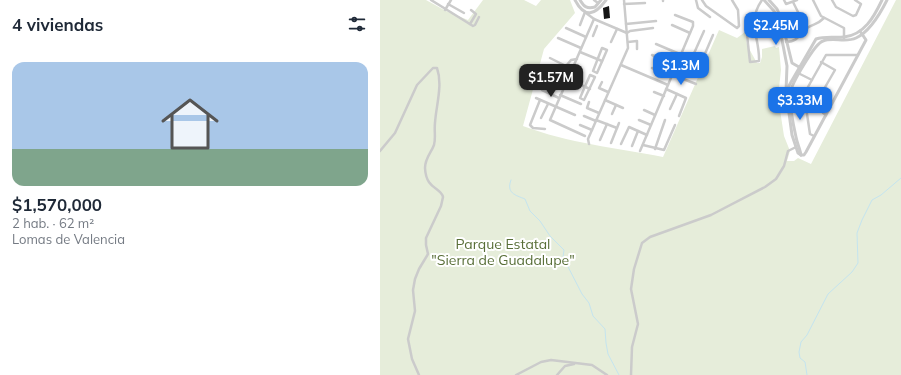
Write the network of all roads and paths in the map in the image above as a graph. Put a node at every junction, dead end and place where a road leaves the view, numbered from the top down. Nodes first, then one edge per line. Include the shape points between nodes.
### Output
1 (431, 0) edge
2 (451, 0) edge
3 (575, 0) edge
4 (580, 0) edge
5 (594, 0) edge
6 (606, 0) edge
7 (624, 0) edge
8 (696, 0) edge
9 (702, 0) edge
10 (732, 0) edge
11 (763, 0) edge
12 (769, 0) edge
13 (784, 0) edge
14 (797, 0) edge
15 (813, 0) edge
16 (832, 0) edge
17 (855, 0) edge
18 (882, 0) edge
19 (887, 0) edge
20 (599, 2) edge
21 (793, 2) junction
22 (645, 3) dead end
23 (448, 4) junction
24 (624, 4) junction
25 (446, 10) junction
26 (471, 10) dead end
27 (586, 12) junction
28 (464, 13) dead end
29 (675, 14) dead end
30 (479, 17) dead end
31 (710, 17) dead end
32 (824, 18) junction
33 (875, 18) junction
34 (594, 19) junction
35 (656, 21) dead end
36 (470, 24) junction
37 (626, 24) junction
38 (580, 25) dead end
39 (672, 25) dead end
40 (597, 26) dead end
41 (566, 28) dead end
42 (653, 28) dead end
43 (806, 28) junction
44 (617, 29) junction
45 (589, 31) junction
46 (704, 31) dead end
47 (861, 32) junction
48 (627, 33) junction
49 (690, 33) junction
50 (713, 35) dead end
51 (747, 35) dead end
52 (586, 37) junction
53 (558, 38) dead end
54 (844, 38) junction
55 (610, 42) dead end
56 (628, 42) junction
57 (784, 42) junction
58 (656, 44) dead end
59 (581, 48) junction
60 (637, 48) dead end
61 (580, 52) junction
62 (652, 55) dead end
63 (681, 55) junction
64 (805, 55) junction
65 (858, 55) junction
66 (809, 57) junction
67 (550, 58) dead end
68 (577, 59) junction
69 (598, 59) junction
70 (691, 60) junction
71 (602, 61) junction
72 (678, 62) junction
73 (821, 62) junction
74 (621, 65) junction
75 (676, 66) junction
76 (801, 67) junction
77 (652, 68) dead end
78 (702, 72) dead end
79 (570, 73) junction
80 (800, 74) junction
81 (557, 76) dead end
82 (672, 76) junction
83 (567, 79) junction
84 (812, 80) junction
85 (548, 82) dead end
86 (602, 82) dead end
87 (696, 84) dead end
88 (668, 85) junction
89 (585, 87) junction
90 (563, 88) junction
91 (590, 89) junction
92 (666, 89) junction
93 (542, 90) dead end
94 (786, 91) junction
95 (608, 92) junction
96 (654, 92) dead end
97 (677, 94) junction
98 (560, 96) junction
99 (664, 96) junction
100 (536, 98) dead end
101 (540, 100) junction
102 (605, 100) junction
103 (589, 102) dead end
104 (789, 103) junction
105 (548, 104) junction
106 (581, 104) dead end
107 (616, 105) junction
108 (555, 107) junction
109 (624, 108) dead end
110 (670, 109) dead end
111 (644, 110) dead end
112 (599, 113) junction
113 (612, 114) dead end
114 (575, 115) dead end
115 (656, 115) junction
116 (826, 115) junction
117 (584, 116) dead end
118 (679, 116) dead end
119 (541, 118) dead end
120 (596, 120) junction
121 (639, 120) dead end
122 (666, 120) dead end
123 (619, 123) dead end
124 (607, 124) junction
125 (580, 125) dead end
126 (651, 125) junction
127 (675, 125) dead end
128 (617, 128) junction
129 (545, 129) dead end
130 (592, 130) junction
131 (638, 130) junction
132 (647, 135) junction
133 (585, 136) dead end
134 (814, 136) junction
135 (600, 140) dead end
136 (611, 143) dead end
137 (589, 144) dead end
138 (621, 144) dead end
139 (632, 146) dead end
140 (643, 146) junction
141 (796, 147) junction
142 (655, 149) junction
143 (380, 151) edge
144 (640, 151) dead end
145 (801, 155) junction
146 (579, 363) junction
147 (419, 375) edge
148 (516, 375) edge
149 (557, 375) edge
150 (607, 375) edge
151 (632, 375) edge

1 - 25 street
2 - 23 street
3 - 27 street
4 - 20 street via 587,8 594,7
5 - 20 street
6 - 27 street via 597,11
7 - 24 street
8 - 31 street via 698,8
9 - 10 street via 706,6 736,28 739,26 738,10
11 - 51 street via 754,14 759,61 750,62
11 - 57 street via 774,11
12 - 57 street via 781,18
13 - 21 street via 786,4
14 - 21 street
15 - 32 street
16 - 17 street via 836,7 853,16 861,4
18 - 33 street
19 - 33 street
21 - 43 street
22 - 24 street
23 - 25 street
23 - 28 street
24 - 37 street
25 - 36 street
26 - 36 street via 476,14
27 - 34 street
27 - 38 street
29 - 49 street via 694,24
30 - 36 street via 474,26
32 - 43 street via 818,24
32 - 54 street via 844,28
33 - 47 street
34 - 44 street
34 - 45 street
35 - 37 street
37 - 48 street
39 - 49 street
40 - 45 street via 594,35
41 - 52 street
42 - 48 street
43 - 57 street via 799,37 791,42
44 - 48 street
44 - 55 street
45 - 52 street
46 - 70 street
47 - 54 street via 858,38
47 - 65 street via 866,40
48 - 56 street
49 - 63 street
50 - 70 street via 702,61 698,63
52 - 59 street
53 - 59 street
54 - 64 street via 820,37
54 - 66 street via 820,42
56 - 60 street via 637,41
56 - 74 street
57 - 76 street via 792,63
57 - 94 street via 788,66
58 - 63 street
59 - 61 street
61 - 68 street
61 - 69 street
62 - 75 street
63 - 70 street
63 - 72 street
64 - 66 street
64 - 76 street
65 - 73 street via 826,55
65 - 116 street
66 - 76 street
67 - 68 street via 566,66 571,60
68 - 79 street
69 - 71 street
69 - 71 street via 602,48 607,49
69 - 71 street via 594,72 598,73
72 - 75 street
72 - 78 street
73 - 84 street
73 - 116 street via 835,70 820,96 823,113
74 - 88 street
74 - 95 street
75 - 82 street
76 - 80 street
76 - 94 street
77 - 82 street
79 - 81 street via 562,77
79 - 83 street
80 - 84 street
80 - 104 street via 790,92
82 - 87 street
82 - 88 street
83 - 89 street
83 - 90 street
84 - 134 street via 804,94 810,134
85 - 90 street
86 - 95 street via 599,88
88 - 92 street
89 - 91 street
89 - 91 street via 581,99 585,100
89 - 91 street via 590,75 594,76
90 - 98 street
92 - 97 street
92 - 99 street
93 - 98 street
94 - 104 street
95 - 102 street
96 - 99 street
97 - 110 street
97 - 118 street via 686,99
98 - 106 street
98 - 108 street
99 - 115 street
100 - 101 street
101 - 105 street
101 - 129 street via 530,125 533,128
102 - 107 street
102 - 112 street
103 - 112 street via 587,108
104 - 141 street via 792,135
104 - 145 street
105 - 108 street
105 - 119 street
107 - 109 street
107 - 113 street
108 - 114 street
108 - 133 street via 550,121
111 - 115 street
112 - 120 street
115 - 126 street
116 - 134 street
117 - 120 street
120 - 124 street
120 - 130 street
121 - 126 street
122 - 142 street
123 - 128 street
124 - 128 street
124 - 135 street
125 - 130 street
126 - 132 street
127 - 142 street via 666,149
128 - 136 street
130 - 137 street via 588,138
131 - 132 street
131 - 138 street via 628,127
131 - 139 street
132 - 140 street
134 - 145 street via 805,154
140 - 142 street
140 - 144 street
141 - 145 street
141 - 151 street via 788,151 784,166 776,179 747,197 711,214 650,236 642,243 631,289 638,324 632,347
143 - 147 street via 395,133 417,85 433,68 437,68 435,140 426,159 425,169 430,184 444,197 426,238 427,258 419,269 414,286 415,311 408,339 412,359
146 - 148 street via 546,361
146 - 149 street via 565,366
146 - 150 street via 592,365

